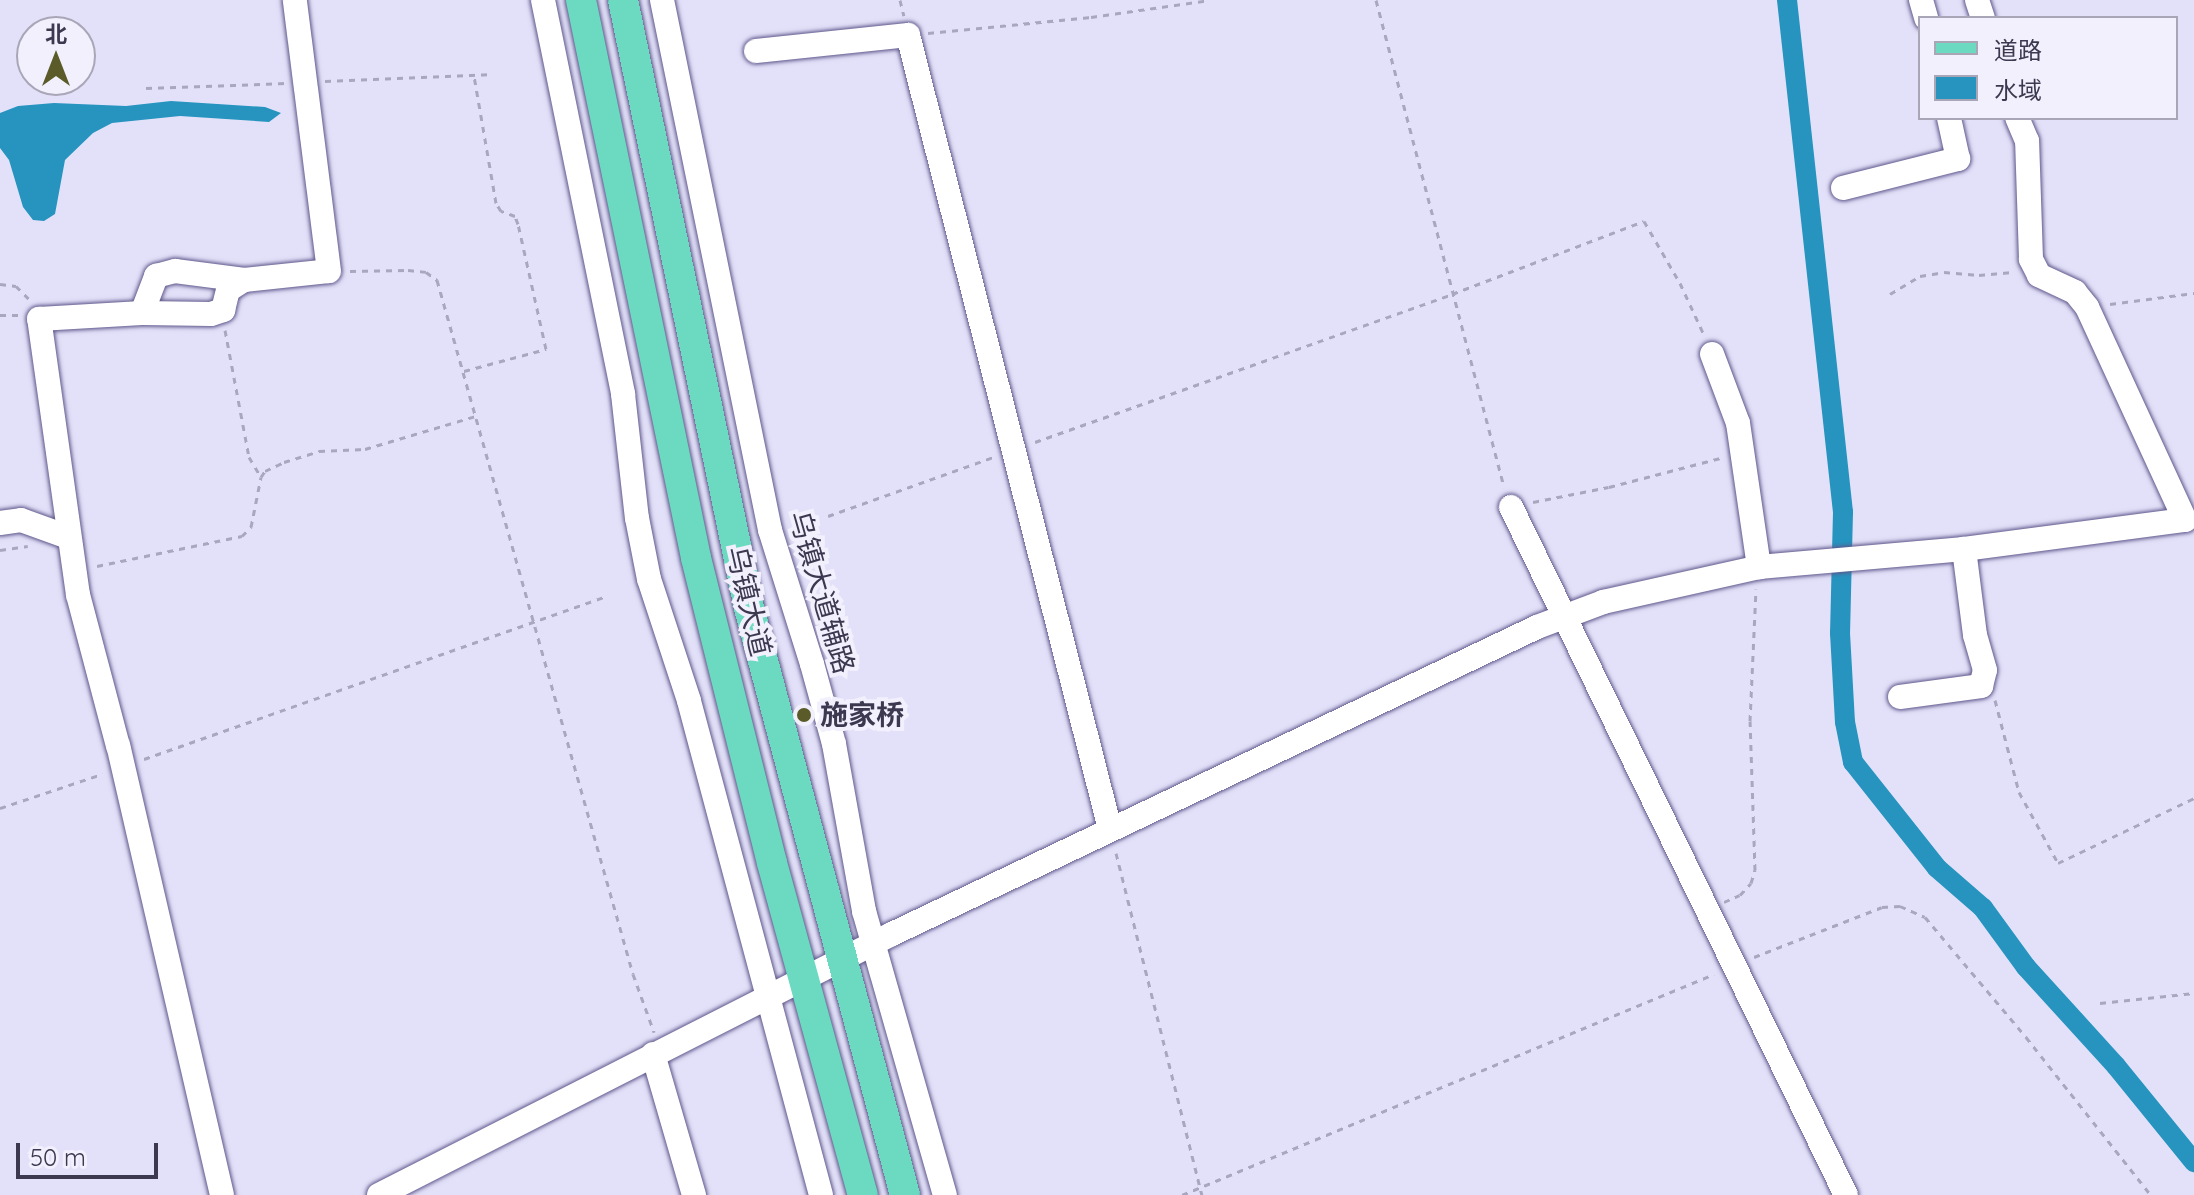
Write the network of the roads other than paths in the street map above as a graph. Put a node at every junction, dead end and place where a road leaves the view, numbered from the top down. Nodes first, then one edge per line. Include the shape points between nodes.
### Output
1 (295, 0) edge
2 (543, 0) edge
3 (581, 0) edge
4 (623, 0) edge
5 (662, 0) edge
6 (756, 51) dead end
7 (1949, 120) edge
8 (2018, 120) edge
9 (1843, 188) dead end
10 (244, 280) junction
11 (142, 313) junction
12 (1712, 354) road end
13 (1511, 507) road end
14 (0, 523) edge
15 (68, 537) junction
16 (1964, 549) junction
17 (1759, 567) junction
18 (1567, 616) junction
19 (1900, 697) dead end
20 (1110, 829) junction
21 (873, 944) junction
22 (841, 960) junction
23 (803, 979) junction
24 (767, 995) junction
25 (657, 1052) junction
26 (222, 1195) edge
27 (379, 1195) edge
28 (694, 1195) edge
29 (821, 1195) edge
30 (863, 1195) edge
31 (905, 1195) edge
32 (945, 1195) edge
33 (1846, 1195) edge

1 - 10 street via 329,271
2 - 24 street via 623,394 642,550 689,701
3 - 23 main road, 乌镇大道 via 696,558
4 - 22 main road, 乌镇大道 via 741,571
5 - 21 street, 乌镇大道辅路 via 767,516 834,744
6 - 20 street via 908,35
7 - 9 street via 1958,159
8 - 16 street via 2027,141 2031,259 2039,275 2075,292 2087,307 2185,520
10 - 11 street via 228,290 223,310 211,314
10 - 11 street via 175,271 156,276
11 - 15 street via 39,319
12 - 17 street via 1731,395
13 - 18 street
14 - 15 street via 21,520
15 - 26 street
16 - 17 street
16 - 19 street via 1972,622 1985,670 1981,686
17 - 18 street via 1603,602
18 - 20 street
18 - 33 street
20 - 21 street
21 - 22 street
21 - 32 street, 乌镇大道辅路
22 - 23 street
22 - 31 main road, 乌镇大道
23 - 24 street
23 - 30 main road, 乌镇大道
24 - 25 street
24 - 29 street
25 - 27 street
25 - 28 street

